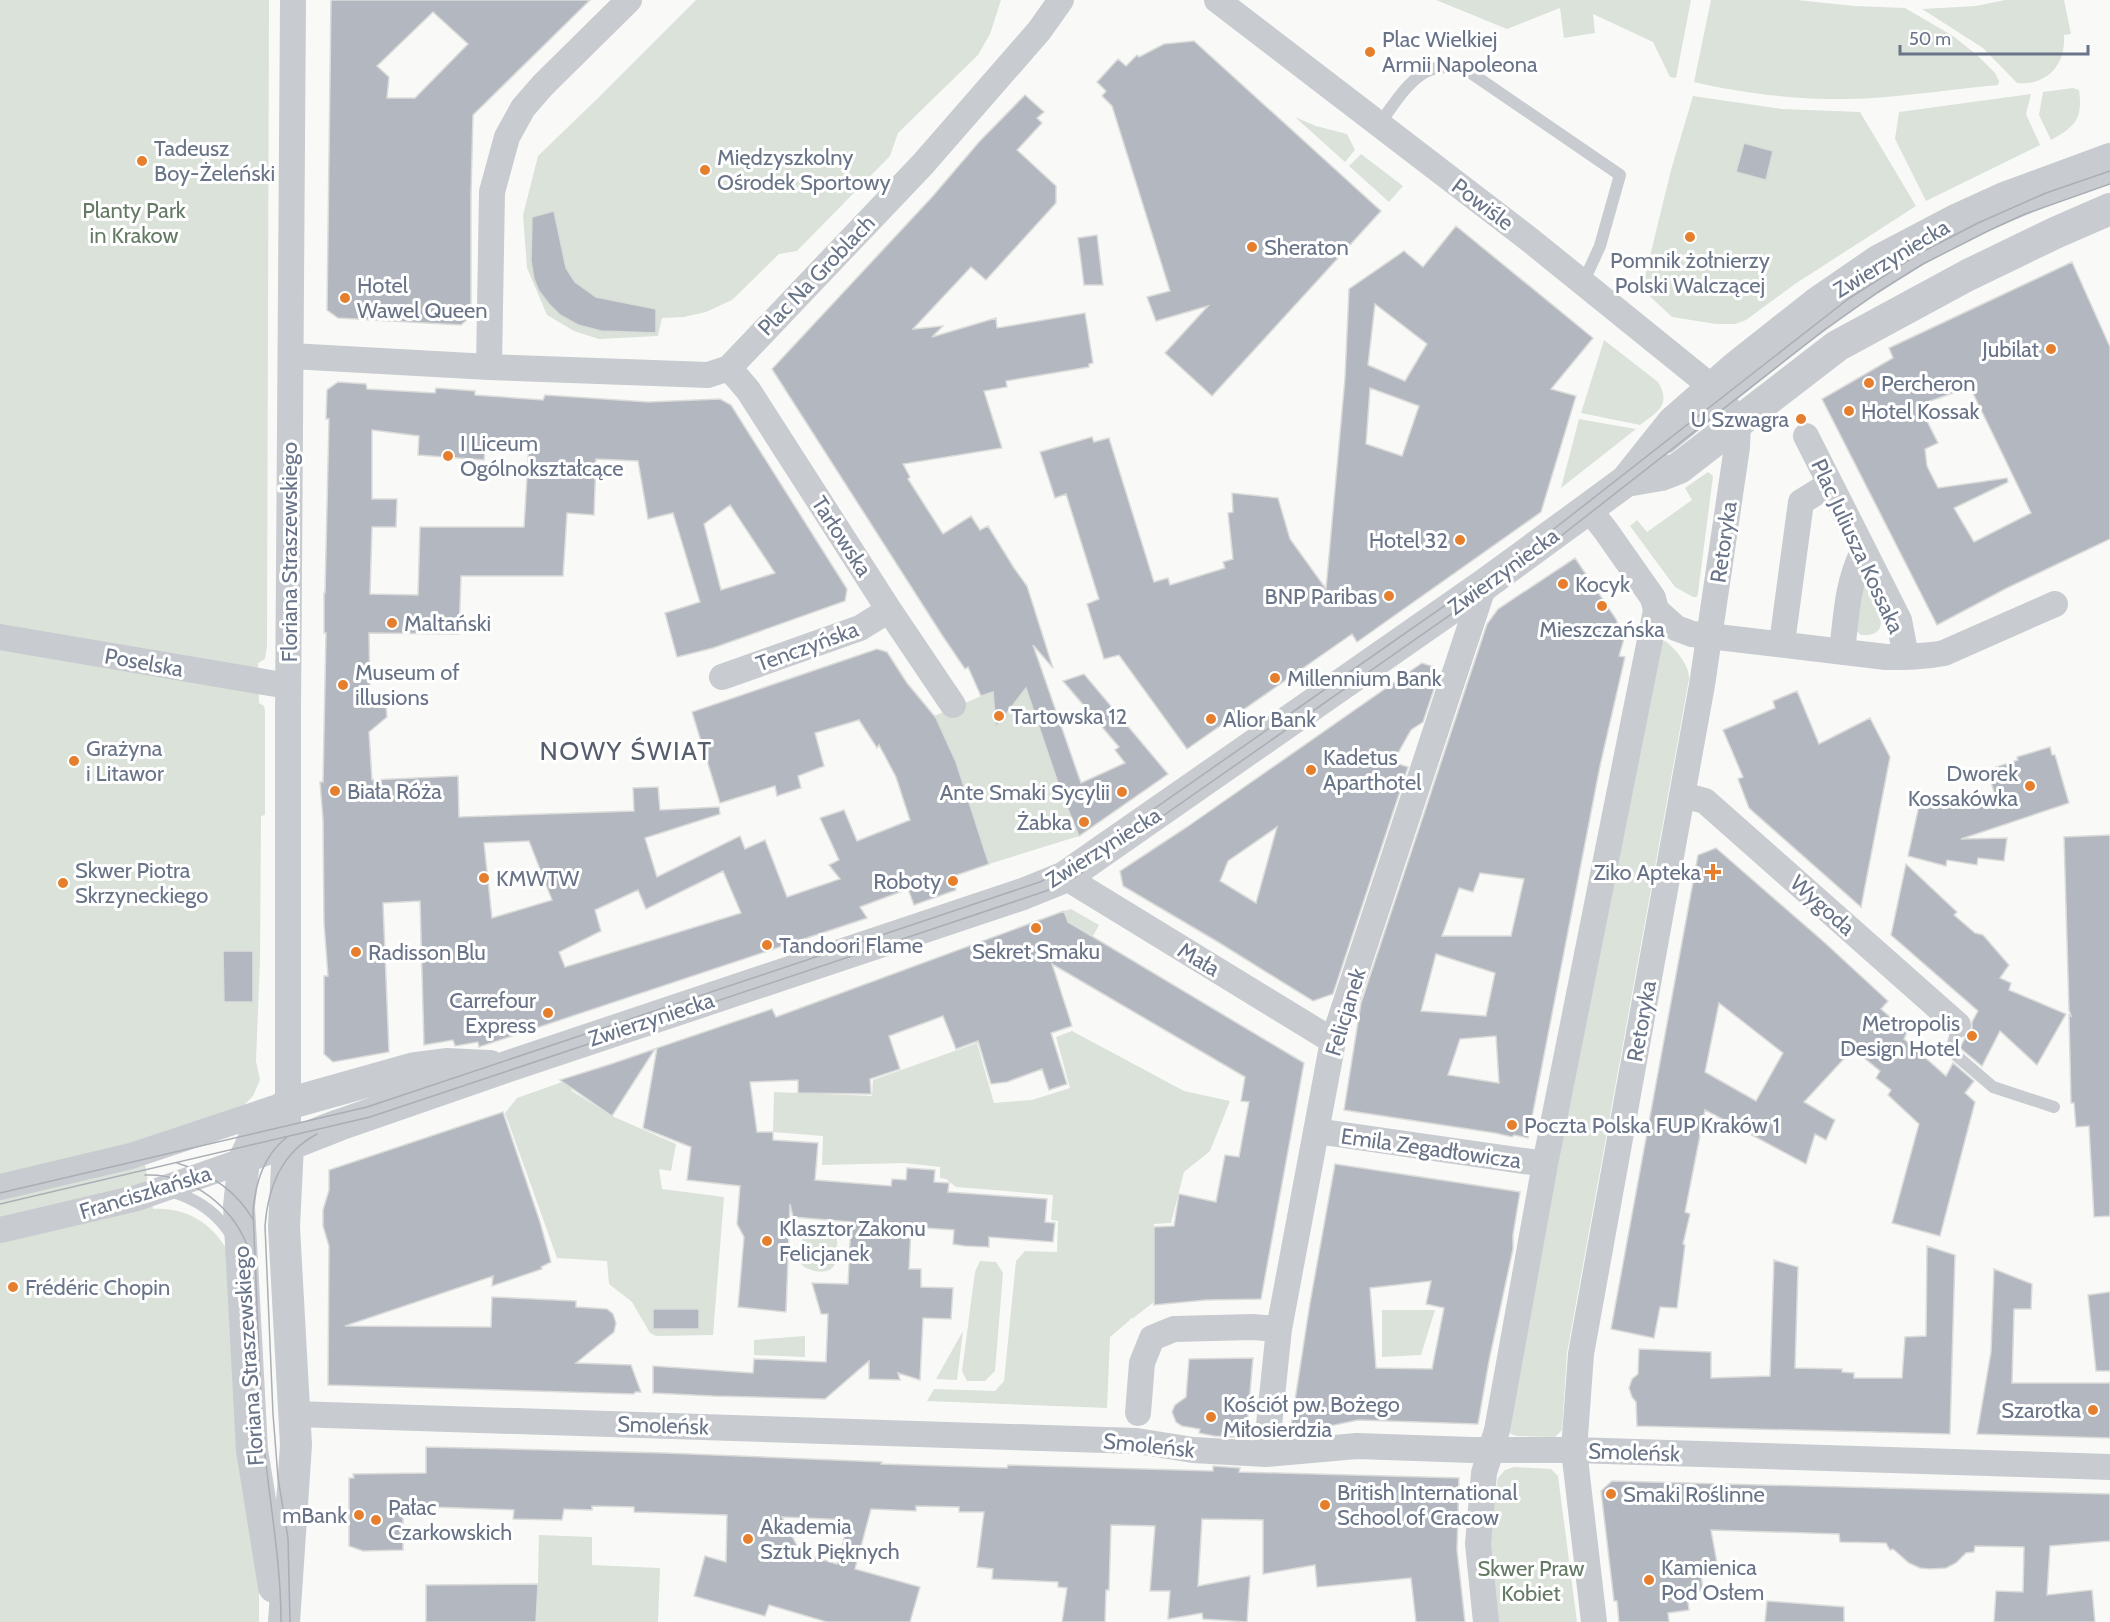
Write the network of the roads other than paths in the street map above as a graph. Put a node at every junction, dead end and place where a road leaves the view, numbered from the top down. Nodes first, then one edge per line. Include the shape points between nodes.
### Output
1 (293, 0) edge
2 (629, 0) edge
3 (1061, 0) edge
4 (1217, 0) edge
5 (1379, 124) junction
6 (2110, 159) edge
7 (2110, 177) edge
8 (2110, 209) edge
9 (1583, 283) junction
10 (291, 356) junction
11 (489, 367) junction
12 (729, 368) junction
13 (1725, 404) junction
14 (1806, 436) dead end
15 (1626, 481) junction
16 (1830, 484) junction
17 (1588, 508) junction
18 (1863, 552) junction
19 (1484, 585) junction
20 (2055, 604) dead end
21 (889, 610) junction
22 (1656, 610) junction
23 (1709, 636) junction
24 (0, 637) edge
25 (1782, 643) junction
26 (1842, 652) junction
27 (1906, 657) junction
28 (722, 677) dead end
29 (288, 686) junction
30 (953, 705) dead end
31 (1683, 795) junction
32 (1065, 877) junction
33 (1958, 1026) joint
34 (1334, 1041) junction
35 (506, 1067) junction
36 (287, 1104) junction
37 (2054, 1107) dead end
38 (1317, 1131) junction
39 (288, 1144) junction
40 (244, 1160) junction
41 (1545, 1164) junction
42 (0, 1187) edge
43 (159, 1191) junction
44 (0, 1230) edge
45 (241, 1256) junction
46 (1279, 1329) junction
47 (1138, 1413) dead end
48 (295, 1414) junction
49 (1490, 1450) junction
50 (1574, 1450) junction
51 (1266, 1454) junction
52 (2110, 1467) edge
53 (279, 1622) edge
54 (284, 1622) edge
55 (1486, 1622) edge
56 (1594, 1622) edge

1 - 10 street, Floriana Straszewskiego
2 - 11 street via 543,85 523,108 507,137 492,192
3 - 12 street, Plac Na Groblach via 1039,31 922,164
4 - 5 street, Powiśle
5 - 9 street, Powiśle
5 - 9 lane via 1420,74 1436,67 1460,68 1620,175 1600,246
6 - 13 street, Zwierzyniecka via 2004,198 1878,261 1782,330
7 - 13 lane via 2037,204 1912,264 1822,325
8 - 13 street, Zwierzyniecka via 1968,275
9 - 13 street, Powiśle
10 - 11 street
10 - 29 street, Floriana Straszewskiego
11 - 12 street via 708,375
12 - 21 street, Tarłowska via 748,390
13 - 15 street, Zwierzyniecka via 1666,430
13 - 15 street, Zwierzyniecka via 1679,468
13 - 23 street, Retoryka via 1737,447
14 - 16 street, Plac Juliusza Kossaka
15 - 17 street, Zwierzyniecka
16 - 18 street, Plac Juliusza Kossaka
16 - 25 street via 1801,502
17 - 19 street, Zwierzyniecka
17 - 22 street via 1653,597
18 - 26 street via 1850,584
18 - 27 street, Plac Juliusza Kossaka via 1899,620
19 - 32 street, Zwierzyniecka
19 - 34 street, Felicjanek
20 - 27 street via 1944,653
21 - 28 street, Tenczyńska via 860,628
21 - 30 street, Tarłowska
22 - 23 street via 1684,632
22 - 41 street
23 - 25 street
23 - 31 street, Retoryka
24 - 29 street, Poselska
25 - 26 street
26 - 27 street
29 - 36 street, Floriana Straszewskiego
31 - 33 street, Wygoda via 1705,801
31 - 50 street, Retoryka via 1585,1332
32 - 34 street, Mała
32 - 35 street, Zwierzyniecka
33 - 37 lane via 1951,1051 1994,1087
34 - 38 street, Felicjanek
35 - 36 street, Zwierzyniecka via 446,1064 415,1068
35 - 39 street, Zwierzyniecka
36 - 39 street, Floriana Straszewskiego
36 - 40 street, Floriana Straszewskiego via 254,1139
36 - 42 street, Franciszkańska via 131,1156
38 - 41 street, Emila Zegadłowicza
38 - 46 street, Felicjanek
39 - 40 street, Franciszkańska
39 - 48 street, Floriana Straszewskiego via 284,1227
40 - 43 street, Franciszkańska
40 - 45 street, Floriana Straszewskiego via 239,1206
41 - 49 street via 1497,1430
43 - 44 street, Franciszkańska
43 - 45 lane via 188,1197 207,1208 232,1236
45 - 53 street, Floriana Straszewskiego via 252,1450
46 - 47 street via 1174,1329 1152,1338 1142,1363
46 - 51 street, Felicjanek
48 - 51 street, Smoleńsk via 1137,1441 1193,1450
48 - 54 street, Floriana Straszewskiego
49 - 50 street, Smoleńsk
49 - 51 street, Smoleńsk via 1357,1446
49 - 55 street via 1484,1473 1478,1545
50 - 52 street, Smoleńsk
50 - 56 street, Retoryka

